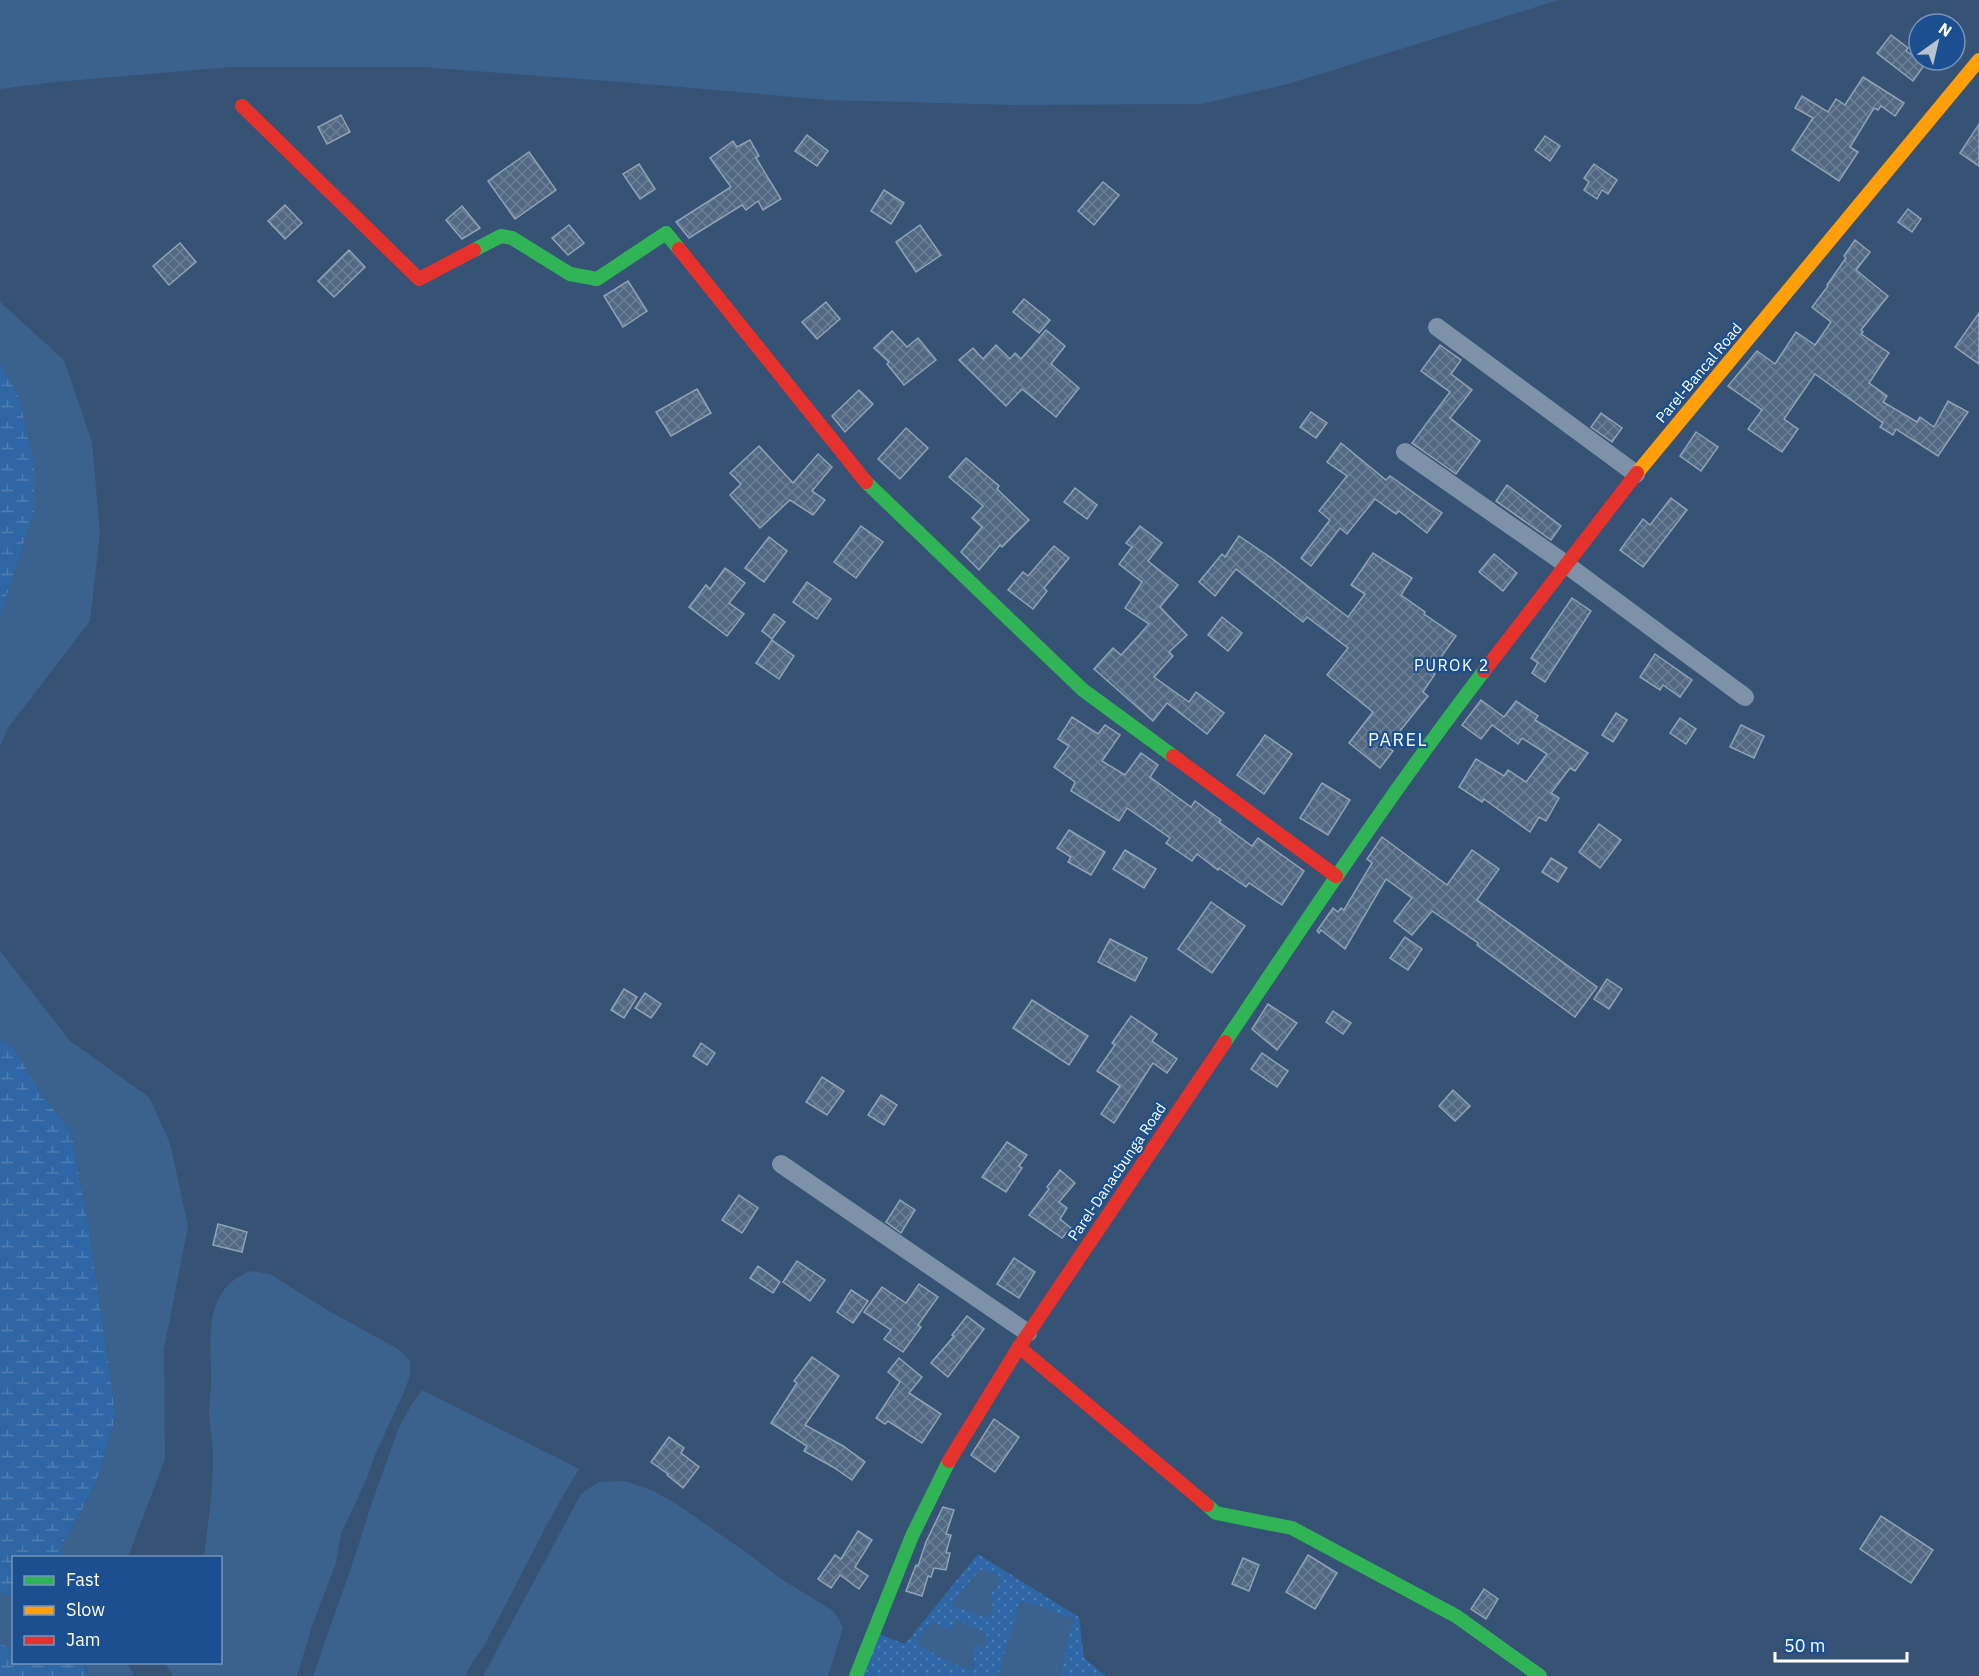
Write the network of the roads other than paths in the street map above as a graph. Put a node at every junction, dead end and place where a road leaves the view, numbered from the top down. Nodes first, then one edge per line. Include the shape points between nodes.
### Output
1 (1979, 60) edge
2 (242, 106) dead end
3 (1437, 327) dead end
4 (1405, 452) dead end
5 (1636, 474) junction
6 (1567, 565) junction
7 (1745, 697) dead end
8 (1452, 713) joint
9 (1336, 876) junction
10 (781, 1164) dead end
11 (1024, 1340) junction
12 (856, 1676) edge
13 (1540, 1676) edge

1 - 5 street, Parel-Bancal Road
2 - 9 street via 419,279 501,236 513,238 570,274 597,279 666,233 873,489 1083,690
3 - 5 street
4 - 6 street
5 - 6 street, Parel-Bancal Road
6 - 7 street
6 - 8 street, Parel-Bancal Road
8 - 9 street, Parel-Danacbunga Road
9 - 11 street, Parel-Danacbunga Road
10 - 11 street
11 - 12 street, Parel-Danacbunga Road via 949,1461 912,1536
11 - 13 street via 1216,1513 1293,1528 1456,1616

